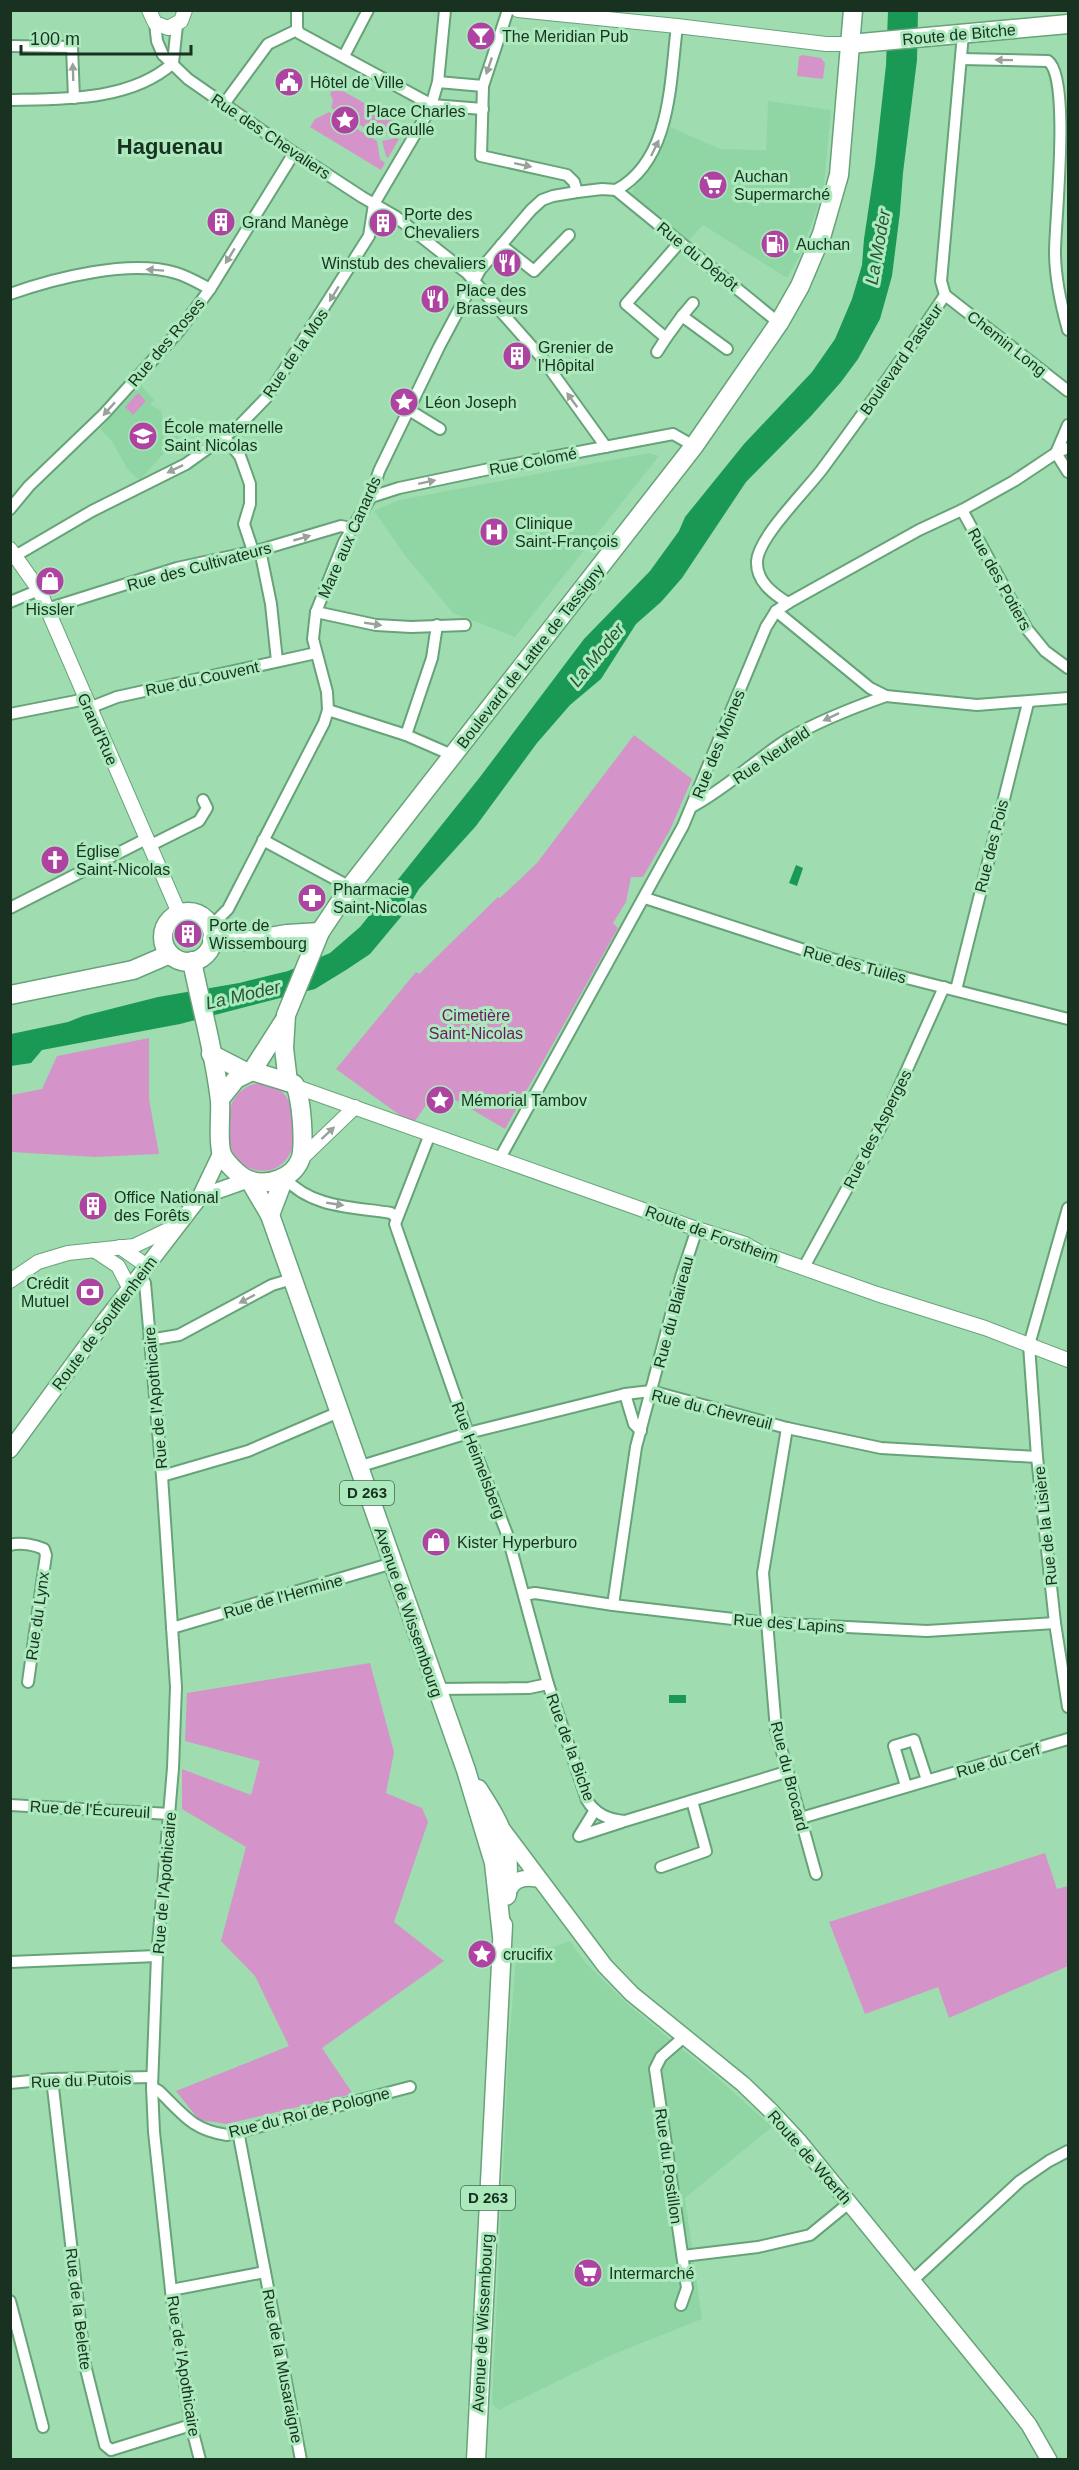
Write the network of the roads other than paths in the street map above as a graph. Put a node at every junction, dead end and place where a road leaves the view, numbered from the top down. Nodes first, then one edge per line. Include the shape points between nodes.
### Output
1 (297, 10) edge
2 (368, 10) edge
3 (445, 10) edge
4 (508, 10) edge
5 (518, 10) edge
6 (854, 14) edge
7 (183, 16) edge
8 (152, 17) edge
9 (1068, 24) edge
10 (677, 26) junction
11 (297, 30) junction
12 (963, 34) junction
13 (850, 44) junction
14 (10, 46) edge
15 (344, 56) junction
16 (961, 59) junction
17 (173, 63) junction
18 (438, 82) junction
19 (483, 86) junction
20 (74, 98) junction
21 (10, 100) edge
22 (224, 104) junction
23 (432, 105) junction
24 (483, 109) junction
25 (294, 153) junction
26 (616, 190) junction
27 (577, 192) junction
28 (374, 204) junction
29 (569, 235) dead end
30 (680, 242) junction
31 (501, 245) junction
32 (474, 281) junction
33 (210, 289) junction
34 (10, 294) edge
35 (945, 295) junction
36 (693, 303) dead end
37 (682, 316) junction
38 (779, 323) junction
39 (1068, 330) edge
40 (666, 338) junction
41 (728, 349) dead end
42 (657, 352) dead end
43 (1068, 391) edge
44 (409, 410) junction
45 (1068, 425) edge
46 (440, 429) dead end
47 (224, 437) junction
48 (694, 446) junction
49 (606, 447) junction
50 (1068, 448) edge
51 (1056, 453) junction
52 (1068, 472) edge
53 (371, 497) junction
54 (10, 509) edge
55 (962, 510) junction
56 (351, 528) junction
57 (257, 551) junction
58 (12, 554) edge
59 (39, 590) junction
60 (10, 602) edge
61 (788, 603) junction
62 (47, 609) junction
63 (776, 611) junction
64 (316, 612) junction
65 (465, 624) dead end
66 (437, 625) junction
67 (315, 652) junction
68 (278, 661) junction
69 (1068, 668) edge
70 (886, 696) junction
71 (1068, 698) edge
72 (87, 703) junction
73 (1028, 703) junction
74 (328, 710) junction
75 (10, 714) edge
76 (406, 735) junction
77 (452, 755) junction
78 (203, 800) dead end
79 (693, 806) junction
80 (263, 840) junction
81 (148, 843) junction
82 (350, 887) junction
83 (645, 897) junction
84 (10, 908) edge
85 (179, 913) junction
86 (211, 931) junction
87 (321, 932) junction
88 (170, 954) junction
89 (192, 961) junction
90 (944, 987) junction
91 (956, 990) junction
92 (10, 995) edge
93 (285, 1018) junction
94 (1068, 1019) edge
95 (209, 1046) junction
96 (249, 1071) junction
97 (292, 1084) junction
98 (220, 1099) junction
99 (355, 1107) junction
100 (430, 1134) junction
101 (221, 1153) junction
102 (500, 1158) junction
103 (301, 1159) junction
104 (284, 1178) junction
105 (249, 1180) junction
106 (200, 1197) junction
107 (1068, 1208) edge
108 (270, 1215) junction
109 (397, 1218) junction
110 (176, 1226) junction
111 (697, 1229) junction
112 (120, 1247) junction
113 (94, 1250) junction
114 (804, 1267) junction
115 (143, 1271) junction
116 (292, 1279) junction
117 (10, 1281) edge
118 (130, 1288) junction
119 (146, 1304) junction
120 (149, 1340) junction
121 (1029, 1345) junction
122 (1068, 1360) edge
123 (651, 1391) junction
124 (625, 1394) junction
125 (339, 1412) junction
126 (787, 1428) junction
127 (640, 1431) junction
128 (468, 1434) junction
129 (10, 1450) edge
130 (1037, 1457) junction
131 (358, 1467) junction
132 (162, 1476) junction
133 (10, 1545) edge
134 (393, 1563) junction
135 (524, 1595) junction
136 (613, 1605) junction
137 (767, 1623) junction
138 (1055, 1623) junction
139 (172, 1628) junction
140 (28, 1682) dead end
141 (548, 1684) junction
142 (437, 1689) junction
143 (1068, 1707) edge
144 (1068, 1739) edge
145 (466, 1770) junction
146 (786, 1772) junction
147 (927, 1780) junction
148 (906, 1786) junction
149 (692, 1801) junction
150 (10, 1805) edge
151 (595, 1810) junction
152 (170, 1814) junction
153 (801, 1818) junction
154 (625, 1821) junction
155 (502, 1828) junction
156 (530, 1865) junction
157 (504, 1867) junction
158 (661, 1867) dead end
159 (816, 1874) dead end
160 (539, 1881) junction
161 (507, 1897) junction
162 (502, 1936) junction
163 (157, 1956) junction
164 (10, 1962) edge
165 (684, 2037) junction
166 (52, 2079) junction
167 (152, 2082) junction
168 (10, 2083) edge
169 (410, 2087) dead end
170 (238, 2131) junction
171 (1068, 2151) edge
172 (849, 2203) junction
173 (683, 2256) junction
174 (265, 2272) junction
175 (912, 2282) junction
176 (171, 2290) junction
177 (10, 2301) edge
178 (681, 2305) dead end
179 (191, 2425) junction
180 (43, 2427) dead end
181 (200, 2460) edge
182 (301, 2460) edge
183 (476, 2460) edge
184 (1049, 2460) edge

1 - 11 street
2 - 15 street
3 - 18 street
4 -> 19 street
5 - 10 street
6 - 13 main road, Boulevard de Lattre de Tassigny
7 - 8 street via 165,27
7 - 17 street
8 - 17 street, Rue des Chevaliers via 158,45
9 - 12 main road, Route de Bitche
10 - 13 street
26 -> 10 street via 641,169 660,137
11 - 15 street
11 - 22 street via 268,44
12 - 13 main road, Route de Bitche
12 - 16 street, Boulevard Pasteur
13 - 38 main road, Boulevard de Lattre de Tassigny via 841,153 831,208 811,263
20 -> 14 street via 72,47
15 - 23 street
16 - 35 street, Boulevard Pasteur via 941,281
39 -> 16 street via 1055,254 1060,150 1054,67 1048,61
17 - 20 street via 129,86
17 - 22 street, Rue des Chevaliers via 188,79
18 - 19 street
18 - 23 street
19 - 24 street
20 - 21 street
22 - 25 street, Rue des Chevaliers
23 - 24 street
23 - 28 street
24 -> 27 street via 481,156 564,174 573,180
25 - 28 street, Rue des Chevaliers
25 -> 33 street, Rue des Roses
26 - 27 street, Mare aux Canards
26 - 30 street, Rue du Dépôt
27 - 31 street, Mare aux Canards via 540,201
28 - 32 street, Rue des Chevaliers via 395,216
28 -> 47 street, Rue de la Mos via 369,236 323,312 267,397
29 - 31 street via 534,271
30 - 38 street, Rue du Dépôt
30 - 40 street via 626,304
31 - 32 street, Mare aux Canards
32 - 44 street, Mare aux Canards
49 -> 32 street, Rue des Chevaliers via 542,358
33 -> 34 street via 177,273 156,269 65,277
33 -> 54 street, Rue des Roses via 179,331 107,411
35 - 43 street, Chemin Long
35 - 61 street, Boulevard Pasteur via 828,461 763,543 757,562 761,578 770,591
36 - 37 street
37 - 40 street
37 - 41 street
38 - 48 main road, Boulevard de Lattre de Tassigny
40 - 42 street
44 - 46 street
44 - 53 street, Mare aux Canards via 379,471
45 - 51 street
47 - 57 street via 240,456 249,483 250,504 244,524
47 -> 58 street, Rue de la Mos via 186,464
48 - 49 street, Rue Colomé via 674,434
48 - 77 main road, Boulevard de Lattre de Tassigny
53 -> 49 street, Rue Colomé
50 - 51 street, Rue des Moines
51 - 52 street
51 - 55 street, Rue des Moines
53 - 56 street, Mare aux Canards
55 - 61 street, Rue des Moines
55 - 69 street, Rue des Potiers via 1027,629 1045,651
57 -> 56 street, Rue des Cultivateurs via 341,526
56 - 64 street, Mare aux Canards
57 - 62 street, Rue des Cultivateurs via 177,568
57 - 68 street via 271,604
58 - 59 street, Grand'Rue
59 - 60 street
59 - 62 street, Grand'Rue
61 - 63 street, Rue des Moines
62 - 72 street, Grand'Rue
63 - 70 street, Rue Neufeld via 870,688
63 - 79 street, Rue des Moines
64 -> 66 street via 376,625
64 - 67 street, Mare aux Canards
65 - 66 street
66 - 76 street via 432,658
67 - 68 street, Rue du Couvent
67 - 74 street, Mare aux Canards
68 - 72 street, Rue du Couvent
70 - 73 street, Rue Neufeld via 976,705
70 -> 79 street, Rue Neufeld via 788,740
71 - 73 street, Rue Neufeld
72 - 75 street, Rue du Couvent via 76,701
72 - 81 street, Grand'Rue
73 - 91 street, Rue des Pois
74 - 76 street
74 - 80 street
76 - 77 street
77 - 82 main road, Boulevard de Lattre de Tassigny
78 - 81 street via 207,808 199,821
79 - 83 street, Rue des Moines
80 - 82 street
80 - 86 street via 228,909
81 - 84 street
81 - 85 street, Grand'Rue
82 - 87 main road, Boulevard de Lattre de Tassigny
83 - 90 street, Rue des Tuiles via 832,959
83 - 102 street, Rue des Moines
85 - 86 main road via 196,913
85 - 88 main road via 164,931
86 - 87 main road via 244,941
86 - 89 main road via 206,953
87 - 93 main road, Boulevard de Lattre de Tassigny
88 - 89 main road
88 - 92 main road via 133,970
89 - 95 main road
90 - 91 street, Rue des Tuiles
90 - 114 street, Rue des Asperges via 883,1123
91 - 94 street, Rue des Tuiles
93 - 96 main road
93 - 97 main road via 284,1048
95 - 96 main road
95 - 98 main road
96 - 97 main road
96 - 98 main road via 236,1079
97 - 99 street, Route de Forstheim
97 - 103 main road via 302,1102
98 - 101 main road
99 - 100 street, Route de Forstheim
103 -> 99 street
100 - 102 street, Route de Forstheim
100 - 109 street
101 - 105 main road
101 - 106 main road, Route de Soufflenheim
102 - 111 street, Route de Forstheim
103 - 104 main road
104 - 105 main road
104 - 108 main road
104 -> 109 street via 299,1192 319,1202 391,1213
105 - 106 main road
105 - 108 main road, Avenue de Wissembourg / D 263
106 - 110 main road, Route de Soufflenheim
107 - 121 street
108 - 116 main road, Avenue de Wissembourg / D 263
109 - 128 street, Rue Heimelsberg via 397,1231
110 - 112 street via 134,1246
110 - 115 main road, Route de Soufflenheim
111 - 114 street, Route de Forstheim
111 - 123 street, Rue du Blaireau
112 - 113 street
112 - 115 street
113 - 117 street via 38,1262
113 - 118 street via 118,1266
114 - 121 street, Route de Forstheim
115 - 118 main road, Route de Soufflenheim
115 - 119 street, Rue de l'Apothicaire
116 -> 120 street via 180,1335
116 - 125 main road, Avenue de Wissembourg / D 263
118 - 119 street, Rue de l'Apothicaire
118 - 129 main road, Route de Soufflenheim
119 - 120 street, Rue de l'Apothicaire
120 - 132 street, Rue de l'Apothicaire
121 - 122 street, Route de Forstheim
121 - 130 street, Rue de la Lisière
123 - 124 street, Rue du Chevreuil
123 - 126 street, Rue du Chevreuil
123 - 127 street, Rue du Blaireau
124 - 127 street
124 - 128 street, Rue du Chevreuil
125 - 131 main road, Avenue de Wissembourg / D 263
125 - 132 street via 248,1452
126 - 130 street, Rue du Chevreuil via 881,1448
126 - 137 street, Rue du Brocard via 763,1573
127 - 136 street, Rue du Blaireau
128 - 131 street, Rue du Chevreuil
128 - 135 street, Rue Heimelsberg via 507,1534
130 - 138 street, Rue de la Lisière
131 - 134 main road, Avenue de Wissembourg / D 263
132 - 139 street, Rue de l'Apothicaire
133 - 140 street, Rue du Lynx via 37,1546 46,1555
134 - 139 street, Rue de l'Hermine
134 - 142 main road, Avenue de Wissembourg / D 263
135 - 136 street, Rue des Lapins via 535,1593
135 - 141 street, Rue Heimelsberg
136 - 137 street, Rue des Lapins
137 - 138 street, Rue des Lapins via 927,1631
137 - 146 street, Rue du Brocard via 776,1730
138 - 143 street, Rue de la Lisière
139 - 152 street, Rue de l'Apothicaire via 176,1687
141 - 142 street via 529,1688
141 - 151 street, Rue de la Biche via 587,1800
142 - 145 main road, Avenue de Wissembourg / D 263
144 - 147 street, Rue du Cerf
145 - 155 main road, Avenue de Wissembourg / D 263
145 - 157 main road, Avenue de Wissembourg / D 263 via 478,1814
146 - 149 street, Rue de la Biche
146 - 153 street, Rue du Brocard
147 - 148 street, Rue du Cerf
147 - 148 street via 914,1740 894,1746
148 - 153 street, Rue du Cerf
149 - 154 street, Rue de la Biche
149 - 158 street via 706,1851
150 - 152 street, Rue de l'Écureuil
151 - 154 street, Rue de la Biche via 605,1817
151 - 154 street, Rue de la Biche via 579,1836
152 - 163 street, Rue de l'Apothicaire
153 - 159 street, Rue du Brocard
155 - 156 main road, Route de Wœrth
155 - 157 main road, Avenue de Wissembourg / D 263
156 - 157 main road via 522,1859
156 - 160 main road, Route de Wœrth
157 - 160 main road
157 - 161 main road, Avenue de Wissembourg / D 263
157 - 162 main road, Avenue de Wissembourg / D 263
160 - 161 main road via 524,1877 518,1880
160 - 165 main road, Route de Wœrth via 604,1966
161 - 162 main road, Avenue de Wissembourg / D 263
162 - 183 main road, Avenue de Wissembourg / D 263
163 - 164 street
163 - 167 street, Rue de l'Apothicaire
165 - 172 main road, Route de Wœrth via 772,2112
165 - 173 street, Rue du Postillon via 661,2057 655,2069
166 - 167 street, Rue du Putois
166 - 168 street, Rue du Putois
166 - 179 street, Rue de la Belette via 85,2365 105,2445 111,2450
167 - 170 street, Rue du Roi de Pologne via 194,2125 227,2135
167 - 176 street, Rue de l'Apothicaire
169 - 170 street, Rue du Roi de Pologne
170 - 174 street, Rue de la Musaraigne
171 - 175 street via 1020,2181
172 - 173 street via 810,2235 758,2247
172 - 175 main road, Route de Wœrth
173 - 178 street, Rue du Postillon via 687,2288
174 - 176 street, Rue de la Musaraigne
174 - 182 street, Rue de la Musaraigne
175 - 184 main road, Route de Wœrth via 1008,2397
176 - 179 street, Rue de l'Apothicaire
177 - 180 street
179 - 181 street, Rue de l'Apothicaire

